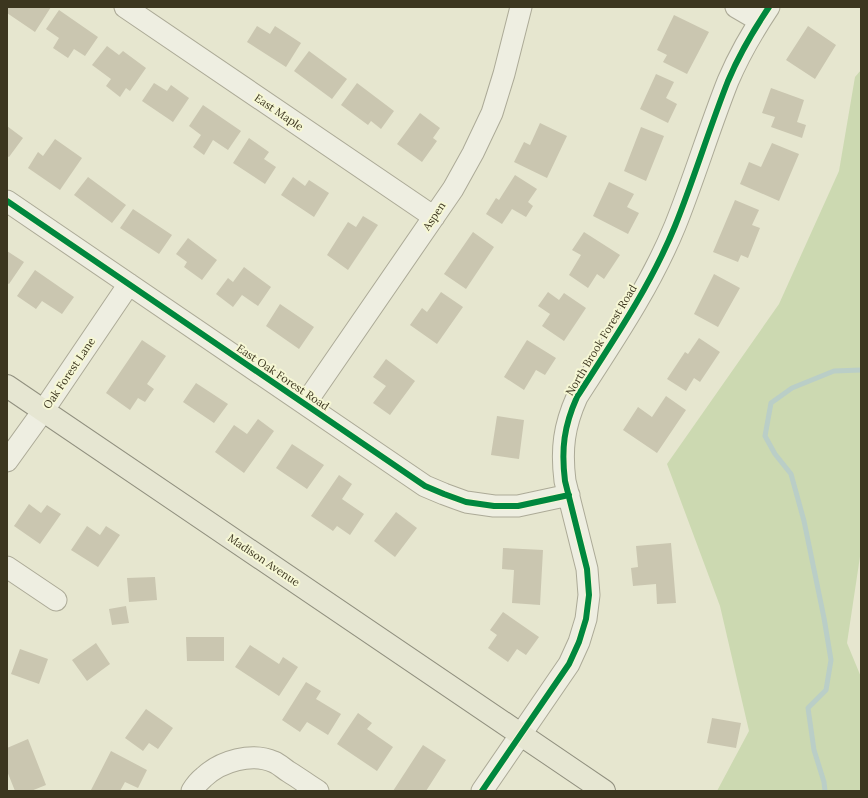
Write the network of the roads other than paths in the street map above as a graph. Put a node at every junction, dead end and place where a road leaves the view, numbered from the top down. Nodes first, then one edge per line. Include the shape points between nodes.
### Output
1 (125, 7) edge
2 (521, 7) edge
3 (736, 7) edge
4 (764, 14) edge
5 (7, 201) edge
6 (434, 217) junction
7 (129, 284) junction
8 (7, 386) edge
9 (305, 404) junction
10 (43, 410) junction
11 (7, 461) edge
12 (569, 495) junction
13 (7, 567) edge
14 (56, 600) dead end
15 (520, 735) junction
16 (192, 791) edge
17 (318, 791) edge
18 (482, 791) edge
19 (604, 791) edge

1 - 6 street, East Maple
2 - 6 street, Aspen via 492,113 474,153
3 - 4 street
4 - 12 street, North Brook Forest Road via 729,81 661,257 632,311 577,397 565,433 563,453
5 - 7 street, East Oak Forest Road
6 - 9 street, Aspen
7 - 9 street, East Oak Forest Road
7 - 10 street, Oak Forest Lane
8 - 10 main road, Madison Avenue
9 - 12 street, East Oak Forest Road via 426,486 466,502 518,506
10 - 11 street, Oak Forest Lane
10 - 15 main road, Madison Avenue
12 - 15 street, North Brook Forest Road via 587,569 589,595 586,619 580,642 569,664
13 - 14 street
15 - 18 street, North Brook Forest Road
15 - 19 main road, Madison Avenue
16 - 17 street via 203,777 218,767 248,758 274,762

